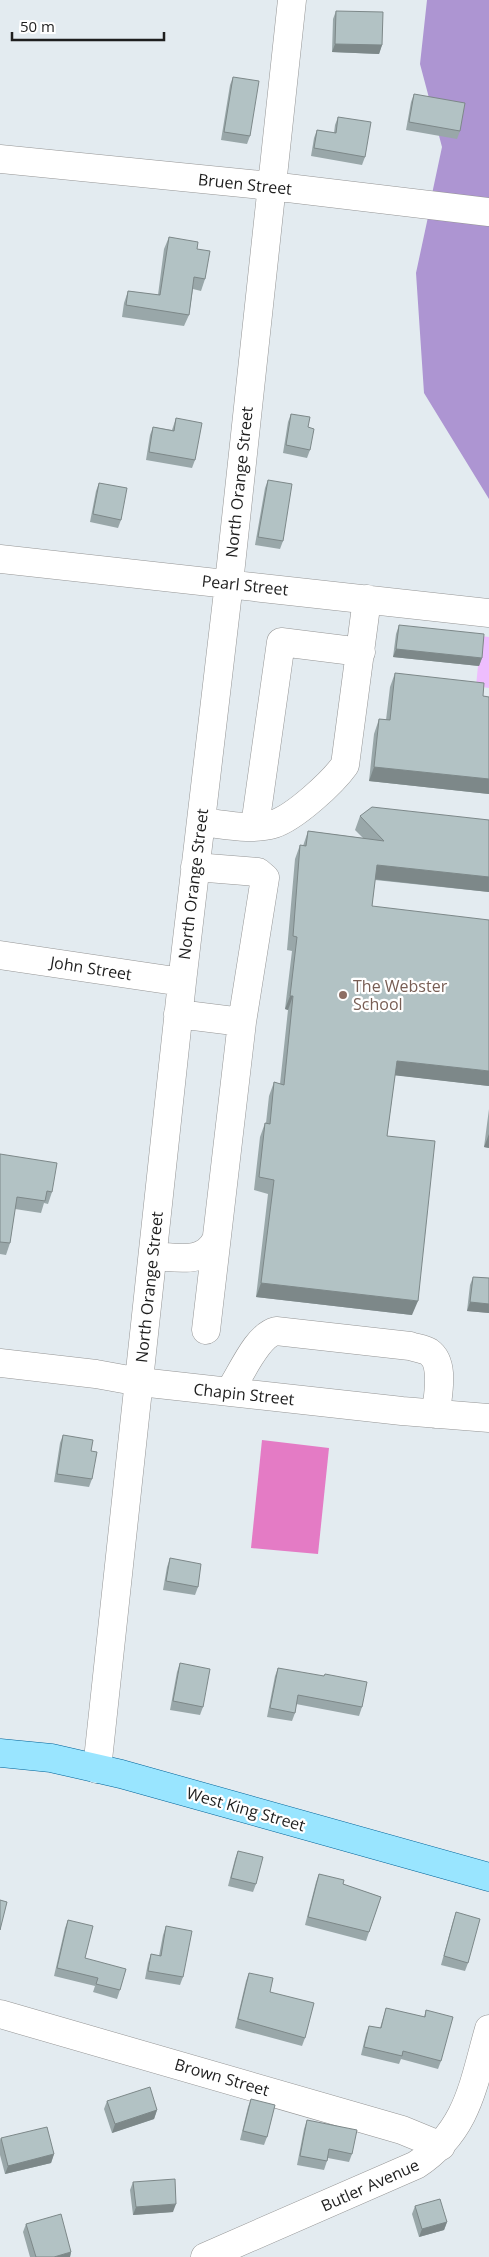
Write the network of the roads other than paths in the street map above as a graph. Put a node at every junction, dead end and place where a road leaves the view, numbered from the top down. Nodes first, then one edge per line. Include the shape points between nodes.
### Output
1 (292, 0) edge
2 (0, 159) edge
3 (271, 186) junction
4 (489, 212) edge
5 (0, 559) edge
6 (229, 583) junction
7 (367, 599) junction
8 (489, 613) edge
9 (361, 652) junction
10 (201, 822) junction
11 (255, 826) junction
12 (195, 867) junction
13 (0, 955) edge
14 (182, 982) junction
15 (178, 1014) junction
16 (242, 1022) junction
17 (216, 1240) junction
18 (152, 1256) junction
19 (206, 1330) dead end
20 (0, 1362) edge
21 (140, 1382) junction
22 (229, 1392) junction
23 (436, 1414) junction
24 (489, 1418) edge
25 (0, 1753) edge
26 (97, 1769) junction
27 (489, 1877) edge
28 (0, 2014) edge
29 (489, 2029) edge
30 (441, 2146) junction
31 (205, 2257) edge

1 - 3 street, North Orange Street
2 - 3 street, Bruen Street
3 - 4 street, Bruen Street
3 - 6 street, North Orange Street
5 - 6 street, Pearl Street
6 - 7 street, Pearl Street
6 - 10 street, North Orange Street
7 - 8 street, Pearl Street
7 - 9 street
9 - 11 street via 346,765 288,818 274,824
9 - 11 street via 281,642
10 - 11 street
10 - 12 street, North Orange Street
12 - 14 street, North Orange Street
12 - 16 street via 258,872 265,878
13 - 14 street, John Street
14 - 15 street, North Orange Street
15 - 16 street
15 - 18 street, North Orange Street
16 - 17 street
17 - 18 street via 213,1248 197,1258
17 - 19 street
18 - 21 street, North Orange Street
20 - 21 street, Chapin Street
21 - 22 street, Chapin Street
21 - 26 street, North Orange Street
22 - 23 street, Chapin Street
22 - 23 street via 259,1342 267,1333 276,1331 410,1346 430,1352 439,1373
23 - 24 street, Chapin Street
25 - 26 main road, West King Street via 51,1758
26 - 27 main road, West King Street
28 - 30 street, Brown Street via 402,2130
29 - 30 street, Butler Avenue via 466,2108
30 - 31 street, Butler Avenue via 416,2165

